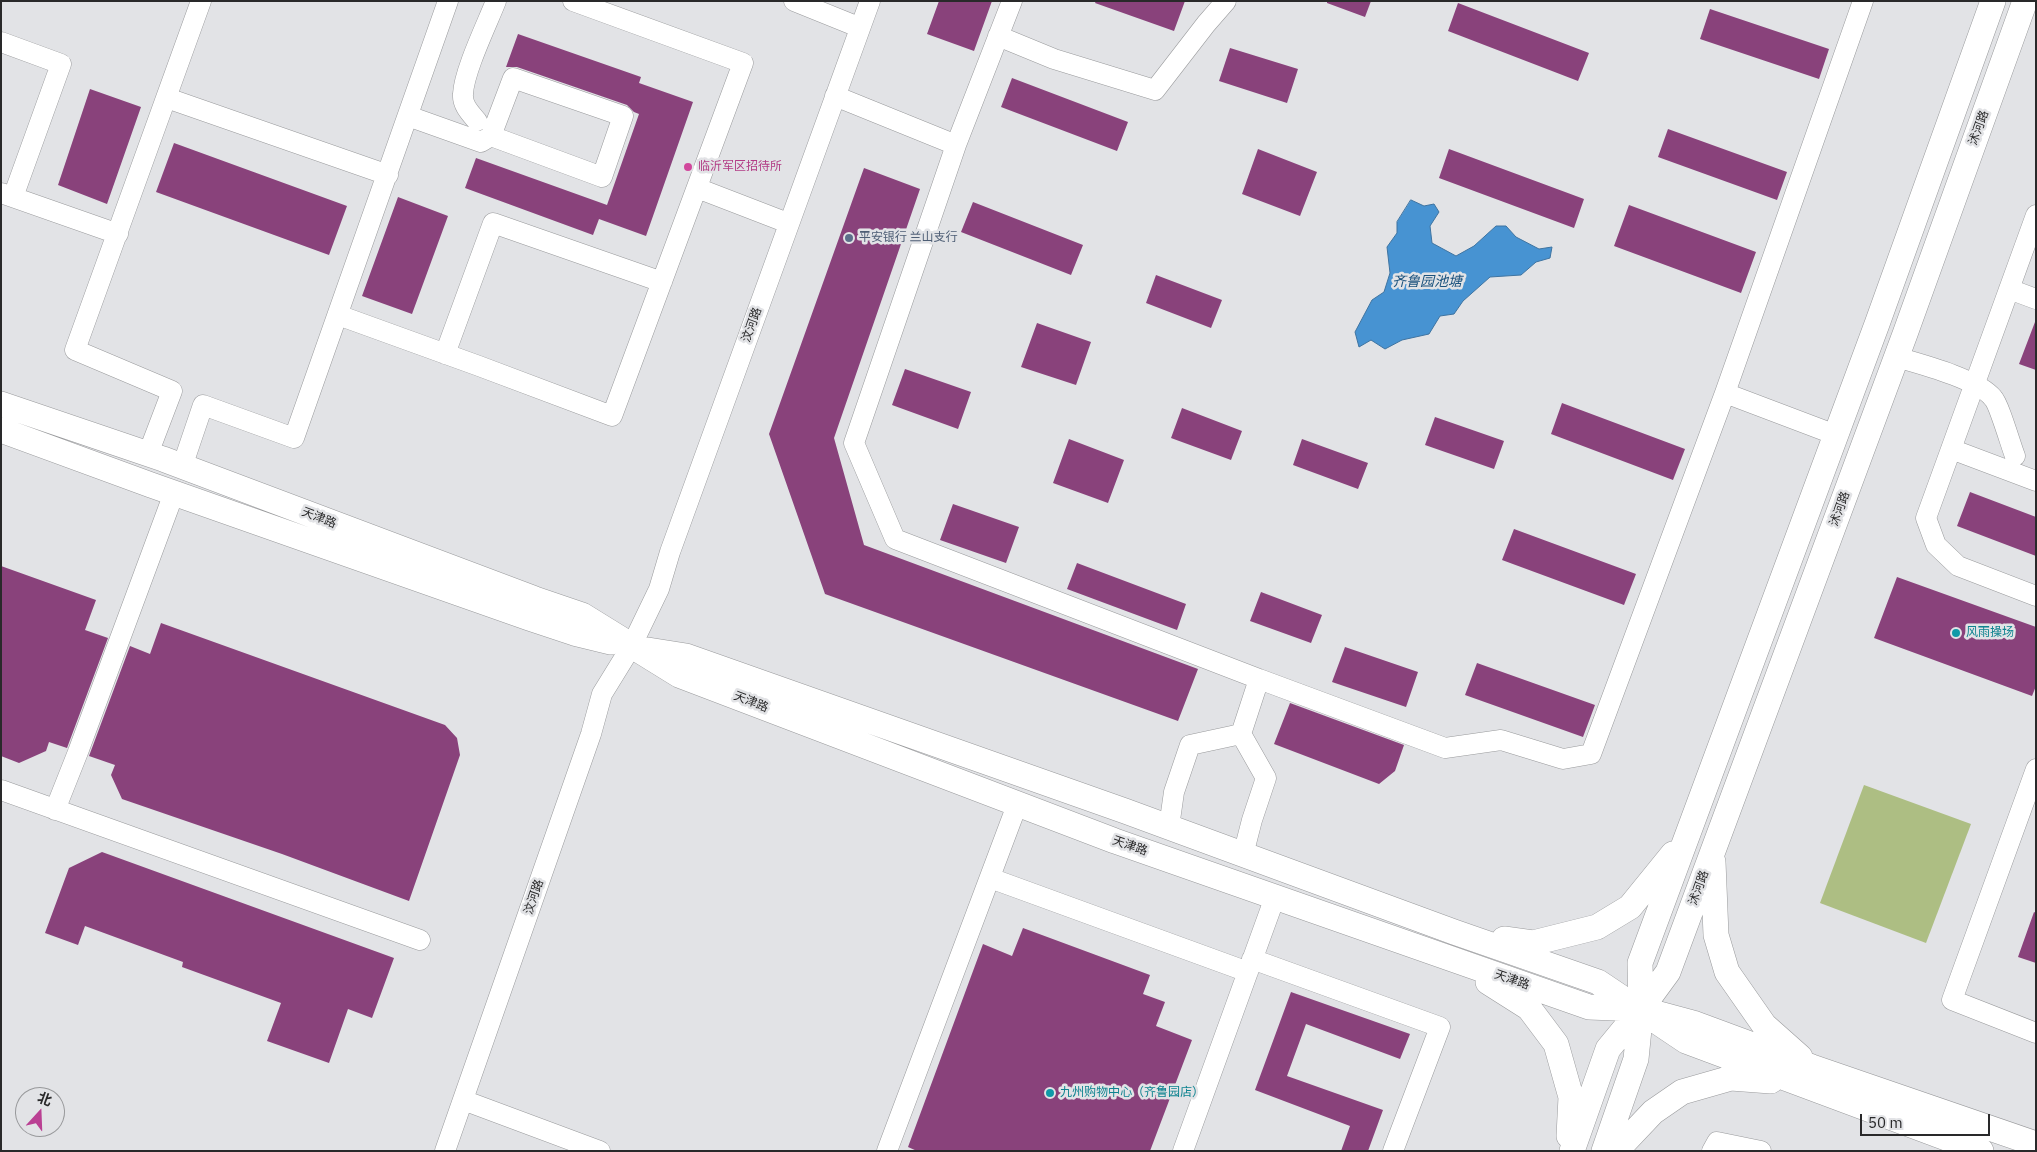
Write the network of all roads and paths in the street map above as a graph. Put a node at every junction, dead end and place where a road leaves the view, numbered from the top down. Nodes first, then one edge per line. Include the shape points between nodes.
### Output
1 (201, 1) edge
2 (448, 1) edge
3 (496, 1) edge
4 (573, 1) edge
5 (794, 1) edge
6 (859, 1) edge
7 (870, 1) edge
8 (1012, 1) edge
9 (1226, 1) edge
10 (1863, 1) edge
11 (1993, 1) edge
12 (2025, 1) edge
13 (851, 24) junction
14 (998, 36) junction
15 (1, 42) edge
16 (835, 96) junction
17 (167, 98) junction
18 (408, 116) junction
19 (477, 121) dead end
20 (492, 136) junction
21 (956, 145) junction
22 (388, 175) junction
23 (697, 188) junction
24 (7, 195) edge
25 (2036, 215) edge
26 (780, 220) junction
27 (118, 234) junction
28 (662, 282) junction
29 (2009, 288) junction
30 (2036, 299) edge
31 (338, 315) junction
32 (445, 354) junction
33 (1896, 357) junction
34 (1974, 384) junction
35 (1724, 393) junction
36 (1, 404) edge
37 (1, 430) edge
38 (1836, 435) junction
39 (1951, 449) junction
40 (148, 454) junction
41 (2015, 456) dead end
42 (182, 467) junction
43 (2036, 481) edge
44 (174, 493) junction
45 (2036, 596) edge
46 (631, 646) junction
47 (1259, 679) junction
48 (1240, 734) junction
49 (2036, 769) edge
50 (1, 790) edge
51 (1018, 805) junction
52 (55, 810) junction
53 (1169, 827) junction
54 (1686, 838) junction
55 (1713, 850) junction
56 (1243, 855) junction
57 (990, 878) junction
58 (1275, 897) junction
59 (1454, 932) junction
60 (420, 940) dead end
61 (1452, 959) junction
62 (1250, 965) junction
63 (1641, 1010) junction
64 (2036, 1033) edge
65 (1806, 1075) junction
66 (471, 1103) junction
67 (2036, 1144) edge
68 (444, 1151) edge
69 (454, 1151) edge
70 (600, 1151) edge
71 (887, 1151) edge
72 (1183, 1151) edge
73 (1393, 1151) edge
74 (1568, 1151) edge
75 (1572, 1151) edge
76 (1604, 1151) edge
77 (1616, 1151) edge
78 (1712, 1151) edge
79 (1761, 1151) edge
80 (1981, 1151) edge

1 - 17 street
2 - 18 street
3 - 19 street via 462,95 467,110
4 - 23 street via 743,63
5 - 13 street
6 - 13 street, 汶河路
7 - 16 street, 汶河路
8 - 14 street
9 - 14 street via 1155,90 1054,59
10 - 35 street
11 - 38 main road, 沭河路
12 - 33 main road, 沭河路
13 - 26 street, 汶河路
14 - 21 street
15 - 24 street via 61,64
16 - 21 street
16 - 46 street, 汶河路 via 659,589
17 - 22 street
17 - 27 street
18 - 20 street via 481,142
18 - 22 street
20 - 20 street via 602,177 623,116 513,78
21 - 47 street via 854,443 895,539
22 - 31 street
23 - 26 street
23 - 28 street
24 - 27 street
25 - 29 street
26 - 46 street, 汶河路 via 647,586
27 - 40 street via 74,350 172,391
28 - 32 street via 493,223
28 - 32 street via 612,416
29 - 30 street
29 - 34 street
31 - 32 street
31 - 42 street via 294,438 203,405
33 - 34 street via 1937,368
33 - 55 main road, 沭河路
34 - 39 street
34 - 41 street via 1994,398
35 - 38 street
35 - 47 street via 1591,754 1563,759 1501,740 1446,748
36 - 40 main road, 天津路
37 - 44 main road, 天津路
38 - 54 main road, 沭河路
39 - 43 street
39 - 45 street via 1926,518 1936,545 1958,566
40 - 42 main road, 天津路
42 - 46 main road, 天津路 via 582,615
44 - 46 main road, 天津路 via 538,621
44 - 52 street
46 - 51 main road, 天津路 via 678,675
46 - 53 main road, 天津路 via 686,656
46 - 66 street, 汶河路
46 - 68 street, 汶河路 via 602,694 591,734
47 - 48 street
48 - 53 street via 1190,745 1174,792
48 - 56 street via 1266,778
49 - 64 street via 1952,1000
50 - 52 street
51 - 57 street
51 - 58 main road, 天津路
52 - 60 street
53 - 56 main road, 天津路
54 - 59 main road via 1630,907 1597,927 1533,943
54 - 63 main road, 沭河路 via 1640,963
55 - 63 main road, 沭河路 via 1668,972
55 - 65 main road via 1716,935 1727,972 1764,1025
56 - 59 main road, 天津路
57 - 62 street
57 - 71 street
58 - 61 main road, 天津路
58 - 62 street
59 - 63 main road, 天津路 via 1598,982
61 - 63 main road, 天津路 via 1589,1007
61 - 74 main road via 1529,1008 1556,1044 1571,1097
62 - 72 street
62 - 73 street via 1440,1027
63 - 65 main road, 天津路 via 1686,1041
63 - 75 main road, 沭河路 via 1608,1049
63 - 76 main road, 沭河路 via 1636,1059
65 - 67 main road, 天津路
65 - 77 main road via 1731,1078 1682,1092 1653,1112
65 - 80 main road, 天津路
66 - 69 street, 汶河路
66 - 70 street
78 - 79 street via 1717,1142

